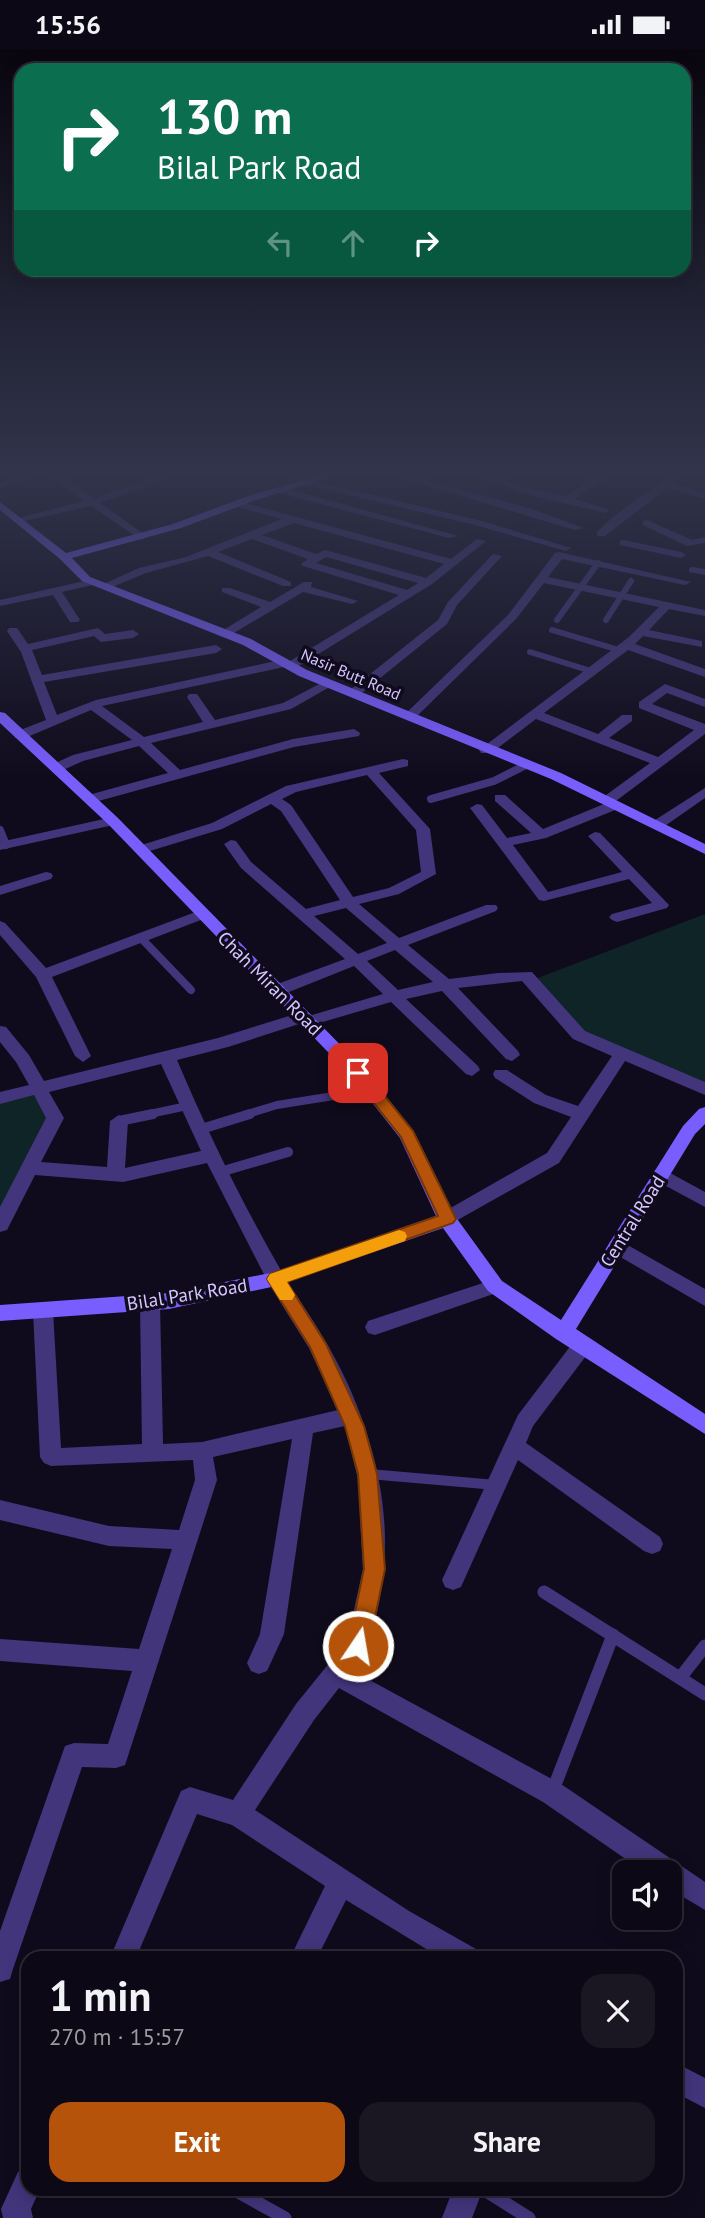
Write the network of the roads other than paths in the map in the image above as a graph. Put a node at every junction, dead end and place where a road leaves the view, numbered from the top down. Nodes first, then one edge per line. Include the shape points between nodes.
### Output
1 (82, 575) edge
2 (126, 575) edge
3 (265, 575) edge
4 (345, 575) edge
5 (404, 575) edge
6 (437, 575) edge
7 (479, 575) edge
8 (544, 575) edge
9 (589, 575) edge
10 (654, 575) edge
11 (541, 579) junction
12 (631, 581) dead end
13 (428, 582) junction
14 (685, 582) dead end
15 (98, 584) junction
16 (287, 584) dead end
17 (581, 587) junction
18 (226, 590) dead end
19 (56, 591) junction
20 (409, 594) junction
21 (622, 596) junction
22 (352, 601) dead end
23 (2, 602) edge
24 (667, 605) junction
25 (271, 606) junction
26 (705, 613) edge
27 (74, 620) dead end
28 (557, 620) dead end
29 (606, 620) dead end
30 (552, 630) dead end
31 (641, 632) junction
32 (133, 634) dead end
33 (223, 634) junction
34 (698, 644) dead end
35 (25, 648) junction
36 (623, 648) junction
37 (216, 649) dead end
38 (530, 652) dead end
39 (287, 664) junction
40 (591, 671) junction
41 (705, 673) edge
42 (37, 679) junction
43 (329, 684) junction
44 (354, 693) junction
45 (193, 697) dead end
46 (705, 703) edge
47 (92, 705) junction
48 (535, 714) junction
49 (0, 716) edge
50 (409, 716) junction
51 (627, 718) dead end
52 (53, 722) junction
53 (211, 724) junction
54 (704, 729) edge
55 (354, 733) dead end
56 (20, 735) junction
57 (600, 739) junction
58 (142, 741) junction
59 (486, 750) junction
60 (660, 762) junction
61 (403, 763) dead end
62 (526, 765) junction
63 (56, 768) junction
64 (370, 771) junction
65 (178, 775) junction
66 (705, 792) edge
67 (90, 799) junction
68 (272, 799) junction
69 (430, 799) dead end
70 (500, 799) dead end
71 (611, 803) junction
72 (477, 808) dead end
73 (113, 821) junction
74 (657, 825) junction
75 (0, 830) edge
76 (541, 835) junction
77 (595, 836) dead end
78 (504, 843) junction
79 (231, 844) dead end
80 (3, 845) edge
81 (140, 850) junction
82 (705, 850) edge
83 (632, 874) junction
84 (46, 876) dead end
85 (0, 891) edge
86 (350, 904) junction
87 (491, 908) dead end
88 (304, 914) junction
89 (201, 915) junction
90 (617, 917) dead end
91 (0, 926) edge
92 (141, 938) junction
93 (396, 943) junction
94 (355, 959) junction
95 (43, 975) junction
96 (446, 985) junction
97 (191, 990) dead end
98 (278, 990) junction
99 (393, 996) junction
100 (307, 1018) junction
101 (0, 1031) edge
102 (622, 1053) junction
103 (512, 1055) dead end
104 (83, 1056) dead end
105 (167, 1057) junction
106 (472, 1070) dead end
107 (501, 1074) dead end
108 (40, 1088) junction
109 (705, 1089) edge
110 (371, 1090) junction
111 (0, 1098) edge
112 (187, 1106) junction
113 (705, 1112) edge
114 (582, 1114) junction
115 (119, 1121) joint
116 (198, 1130) junction
117 (288, 1152) dead end
118 (216, 1164) junction
119 (29, 1168) junction
120 (116, 1175) junction
121 (661, 1175) junction
122 (705, 1199) edge
123 (447, 1219) junction
124 (0, 1225) edge
125 (617, 1246) junction
126 (276, 1279) junction
127 (495, 1286) junction
128 (705, 1298) edge
129 (150, 1303) junction
130 (43, 1311) junction
131 (0, 1313) edge
132 (375, 1327) dead end
133 (563, 1333) junction
134 (582, 1346) junction
135 (350, 1416) junction
136 (705, 1425) edge
137 (304, 1427) junction
138 (514, 1446) junction
139 (202, 1451) junction
140 (153, 1454) junction
141 (368, 1474) junction
142 (496, 1485) junction
143 (0, 1510) edge
144 (186, 1540) junction
145 (652, 1543) dead end
146 (453, 1580) dead end
147 (544, 1592) dead end
148 (613, 1635) junction
149 (705, 1646) edge
150 (0, 1650) edge
151 (147, 1661) junction
152 (259, 1663) dead end
153 (335, 1674) junction
154 (680, 1678) junction
155 (705, 1694) edge
156 (552, 1793) junction
157 (238, 1814) junction
158 (650, 1860) edge
159 (341, 1882) junction
160 (682, 1882) edge
161 (705, 1897) edge
162 (6, 1930) edge
163 (126, 1951) edge
164 (306, 1951) edge
165 (455, 1951) edge
166 (0, 1969) edge
167 (683, 2081) edge
168 (705, 2094) edge
169 (22, 2196) edge
170 (246, 2196) edge
171 (465, 2196) edge
172 (494, 2196) edge
173 (18, 2218) edge
174 (285, 2218) edge
175 (457, 2218) edge
176 (529, 2218) edge

1 - 15 street, Nasir Butt Road
2 - 15 street
3 - 16 street
4 - 20 street
5 - 13 street
6 - 13 street
7 - 44 street via 452,604 443,622
8 - 11 street
9 - 17 lane
10 - 14 street
11 - 17 street
11 - 50 street via 512,617
12 - 21 lane
13 - 20 street
15 - 19 street
15 - 33 street, Nasir Butt Road
17 - 21 street
17 - 28 lane
18 - 25 street
19 - 23 street
19 - 27 street
20 - 39 street
21 - 24 street
21 - 29 lane
22 - 25 street via 305,586
23 - 35 street
24 - 26 street
24 - 31 street
25 - 33 street
30 - 36 lane
31 - 34 street
31 - 36 street
32 - 35 street via 101,638 98,632
33 - 39 street, Nasir Butt Road
35 - 42 street
36 - 40 street
36 - 41 street
37 - 42 street
38 - 40 lane
39 - 43 street, Nasir Butt Road
39 - 47 street
40 - 48 street
42 - 52 street
43 - 44 street, Nasir Butt Road
43 - 53 street via 287,706
44 - 50 street, Nasir Butt Road
45 - 53 street
46 - 54 street via 665,688 643,705
47 - 52 street
47 - 58 street
48 - 57 street
48 - 59 street
49 - 56 street, Chah Miran Road
50 - 59 street, Nasir Butt Road
51 - 57 street
52 - 56 street
53 - 58 street
54 - 60 street
55 - 65 street via 293,743
56 - 63 street, Chah Miran Road
57 - 60 street
58 - 63 street
58 - 65 street
59 - 62 street, Nasir Butt Road
60 - 71 street
61 - 64 street
62 - 69 lane via 494,781
62 - 71 street, Nasir Butt Road
63 - 67 street, Chah Miran Road
64 - 68 street via 291,789
64 - 86 street via 423,829 429,874
65 - 67 street
66 - 74 street
67 - 73 street, Chah Miran Road
68 - 81 street via 217,827
68 - 86 street via 286,808
70 - 76 street
71 - 74 street, Nasir Butt Road
71 - 76 street
72 - 78 street
73 - 80 street
73 - 81 street, Chah Miran Road
74 - 82 street, Nasir Butt Road
75 - 80 lane
76 - 78 street
77 - 83 street
78 - 83 street via 544,897
79 - 88 street via 246,865
81 - 89 street, Chah Miran Road
83 - 90 street via 662,905
84 - 85 street
86 - 88 street
86 - 93 street
87 - 93 street
88 - 94 street
89 - 92 street
89 - 98 street, Chah Miran Road
91 - 95 street
92 - 95 street
92 - 97 lane
93 - 94 street
93 - 96 street
94 - 98 street
94 - 99 street
95 - 104 street
96 - 99 street
96 - 102 street via 483,977 526,976 579,1035
96 - 103 street
98 - 100 street, Chah Miran Road
99 - 100 street
99 - 106 street
100 - 105 street
100 - 110 street, Chah Miran Road
101 - 108 street
102 - 109 street
102 - 114 street
105 - 108 street
105 - 112 street
107 - 114 street via 540,1099
108 - 111 street
108 - 119 street via 55,1118
110 - 116 lane via 277,1105
110 - 123 street, Chah Miran Road via 408,1135
112 - 115 lane
112 - 116 street
113 - 121 street, Central Road
114 - 123 street via 553,1158
115 - 120 street
116 - 118 street
117 - 118 lane
118 - 120 street
118 - 126 street
119 - 120 street
119 - 124 street
121 - 122 street
121 - 125 street, Central Road
123 - 126 street, Bilal Park Road
123 - 127 street, Chah Miran Road
125 - 128 street
125 - 133 street, Central Road
126 - 129 street, Bilal Park Road
126 - 135 street via 317,1344
127 - 132 street
127 - 133 street, Chah Miran Road
129 - 130 street, Bilal Park Road
129 - 140 street
130 - 131 street, Bilal Park Road
130 - 140 street via 51,1457
133 - 134 street, Chah Miran Road
134 - 136 street, Chah Miran Road
134 - 138 street via 525,1421
135 - 137 street
135 - 141 street
137 - 139 street
137 - 152 street via 272,1634
138 - 142 street
138 - 145 street
139 - 140 street
139 - 144 street via 206,1480
141 - 142 lane
141 - 153 street via 374,1569 358,1646
142 - 146 street
143 - 144 street via 109,1536
144 - 151 street
147 - 148 lane
148 - 154 lane
148 - 156 lane
149 - 154 lane
150 - 151 street
151 - 162 street via 116,1756 74,1755
153 - 156 street
153 - 157 street
154 - 155 lane
156 - 158 street
157 - 159 street
157 - 163 street via 190,1800
159 - 164 street
159 - 165 street
160 - 161 street
162 - 166 street
167 - 168 street
169 - 173 street
170 - 174 lane
171 - 175 street
172 - 176 lane

